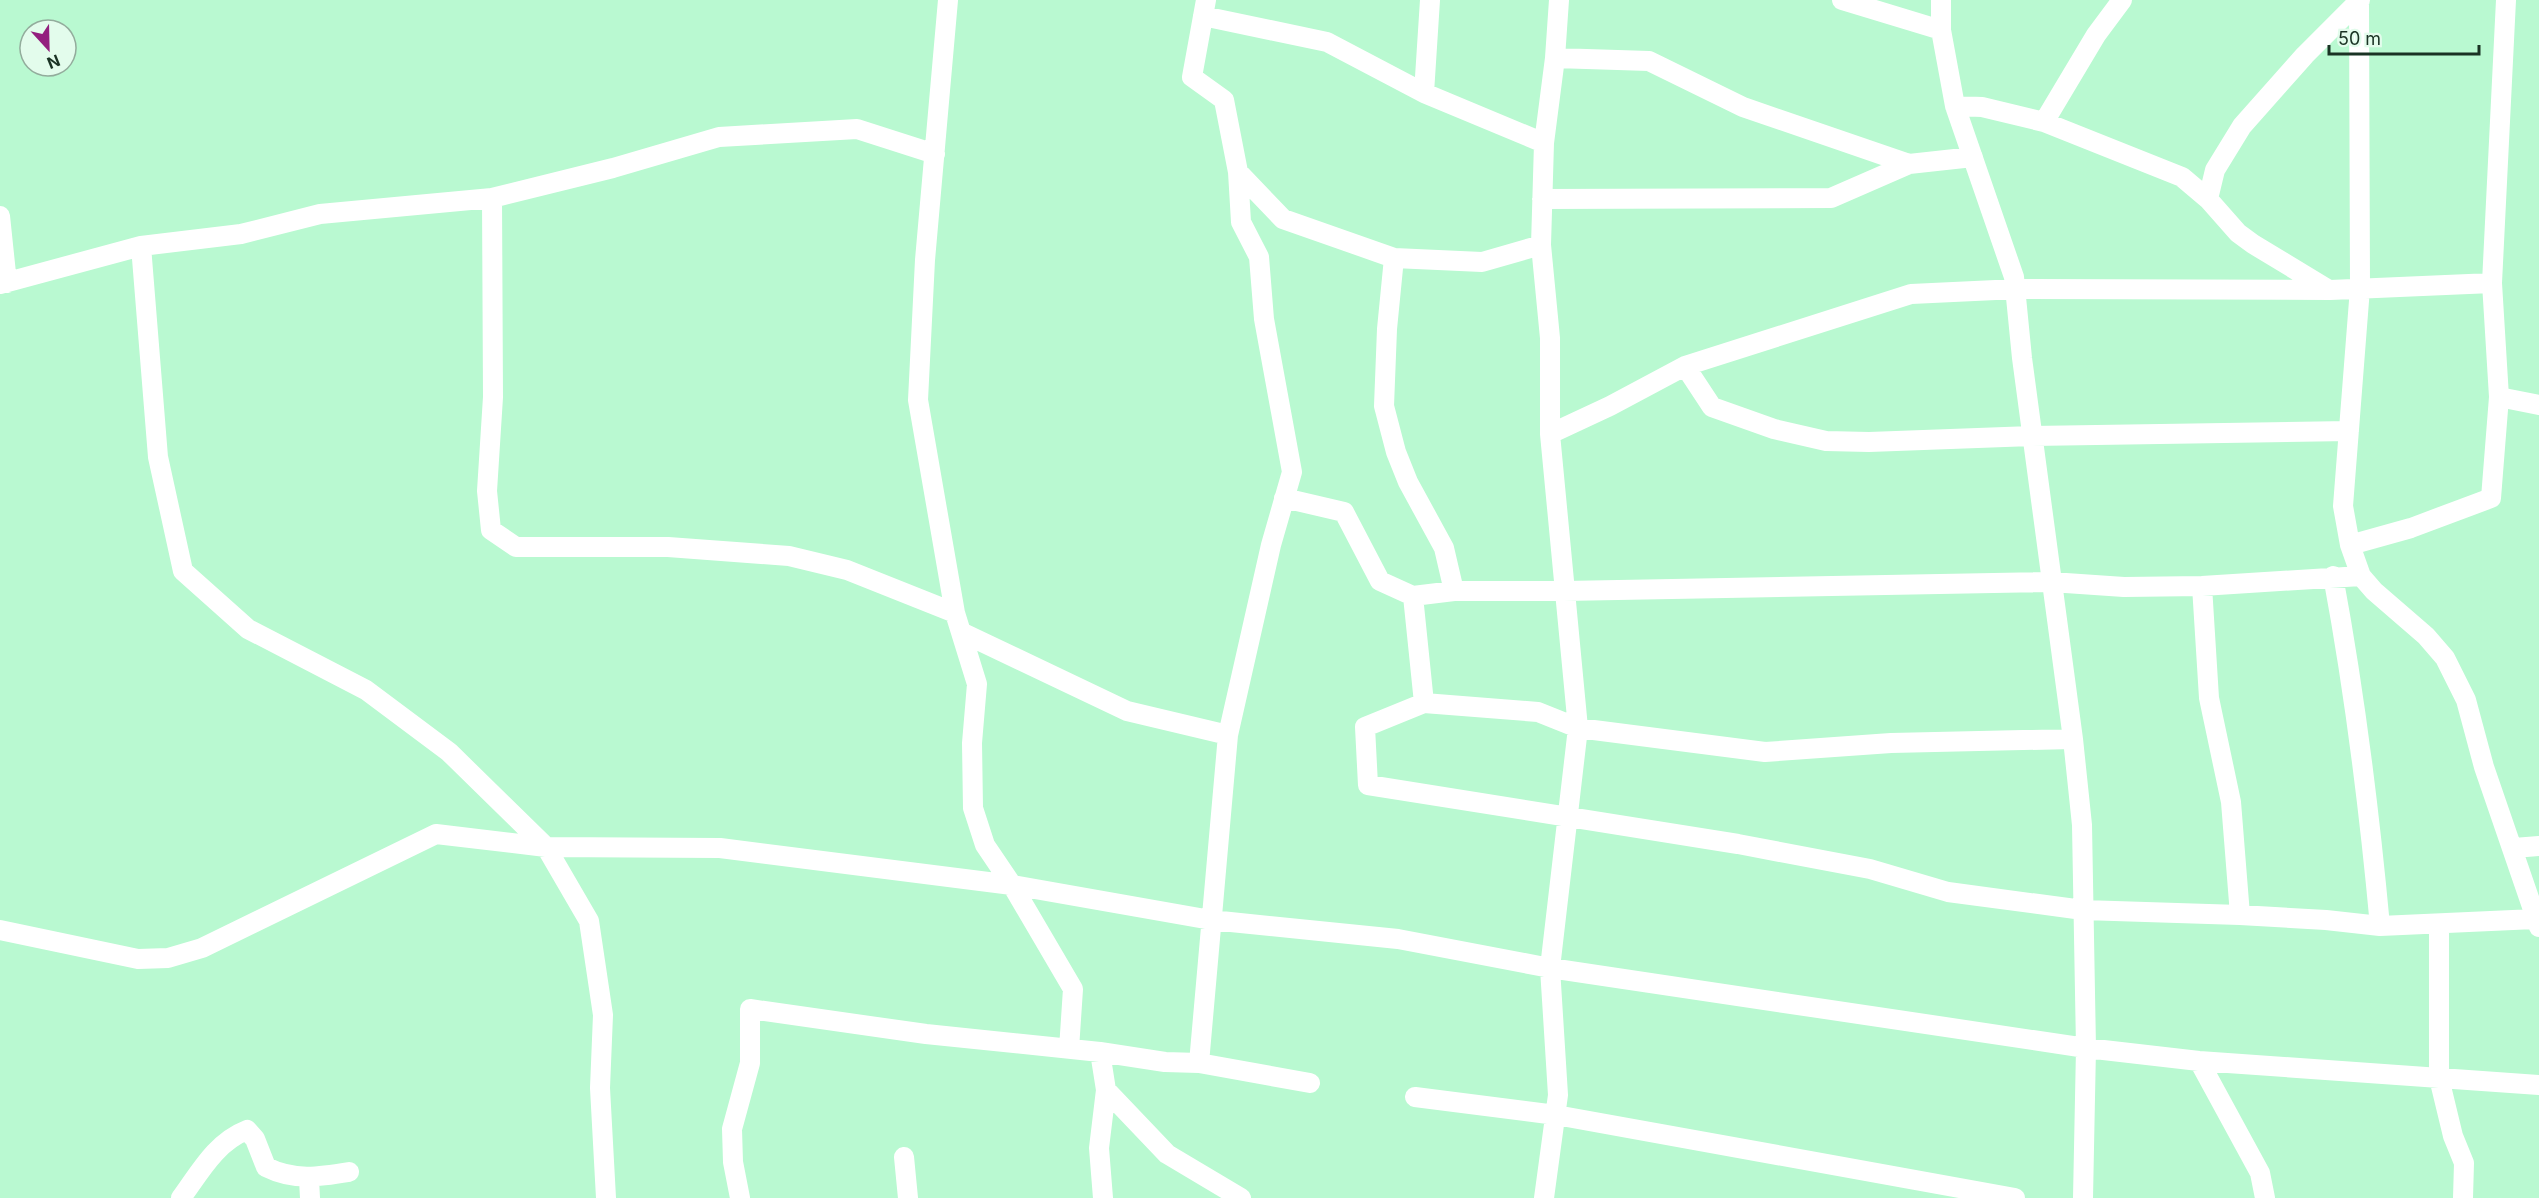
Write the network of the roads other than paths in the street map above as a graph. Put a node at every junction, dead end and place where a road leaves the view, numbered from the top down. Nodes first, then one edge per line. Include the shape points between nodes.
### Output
1 (948, 0) edge
2 (1430, 0) edge
3 (1558, 0) edge
4 (1842, 0) edge
5 (1941, 0) edge
6 (2122, 0) edge
7 (2359, 0) edge
8 (2506, 0) edge
9 (1204, 8) edge
10 (1941, 30) junction
11 (1555, 58) junction
12 (1424, 93) junction
13 (1955, 106) junction
14 (2044, 122) junction
15 (1544, 143) junction
16 (935, 154) junction
17 (1973, 157) junction
18 (1909, 164) junction
19 (1238, 172) junction
20 (492, 198) junction
21 (1542, 199) junction
22 (2208, 199) junction
23 (0, 216) edge
24 (1541, 245) junction
25 (141, 246) junction
26 (1394, 258) junction
27 (2492, 283) junction
28 (4, 284) edge
29 (2360, 288) junction
30 (2017, 290) junction
31 (2331, 291) junction
32 (1685, 366) junction
33 (2499, 397) junction
34 (2539, 405) edge
35 (2349, 432) junction
36 (1550, 434) junction
37 (2032, 436) junction
38 (1284, 498) junction
39 (2350, 545) junction
40 (2333, 576) junction
41 (2361, 576) junction
42 (2051, 582) junction
43 (2202, 586) junction
44 (1454, 591) junction
45 (1564, 591) junction
46 (1413, 596) junction
47 (958, 623) junction
48 (1424, 703) junction
49 (1578, 728) junction
50 (1228, 735) junction
51 (2073, 740) junction
52 (1566, 815) junction
53 (2539, 846) edge
54 (546, 847) junction
55 (2514, 848) junction
56 (1012, 885) junction
57 (2083, 910) junction
58 (2240, 915) junction
59 (1211, 920) junction
60 (2537, 923) edge
61 (2439, 924) junction
62 (2380, 926) junction
63 (0, 930) edge
64 (1550, 968) junction
65 (2086, 1048) junction
66 (1069, 1049) junction
67 (1100, 1052) junction
68 (2199, 1060) junction
69 (1199, 1063) junction
70 (2439, 1078) junction
71 (1310, 1083) dead end
72 (2539, 1085) edge
73 (1106, 1090) junction
74 (1414, 1097) dead end
75 (1556, 1115) junction
76 (904, 1158) dead end
77 (349, 1172) dead end
78 (310, 1188) edge
79 (181, 1198) edge
80 (606, 1198) edge
81 (740, 1198) edge
82 (908, 1198) edge
83 (1103, 1198) edge
84 (1241, 1198) edge
85 (1544, 1198) edge
86 (2015, 1198) edge
87 (2083, 1198) edge
88 (2265, 1198) edge
89 (2463, 1198) edge

1 - 16 street
2 - 12 street
3 - 11 street
4 - 10 street
5 - 10 street
6 - 14 street via 2096,35
7 - 22 street via 2242,126 2215,170
7 - 29 street
8 - 27 street
9 - 12 street via 1327,42
9 - 19 street via 1192,77 1224,100
10 - 13 street
11 - 15 street
11 - 18 street via 1649,61 1743,107
12 - 15 street
13 - 14 street via 1982,107
13 - 17 street
14 - 22 street via 2182,177
15 - 21 street
16 - 20 street via 857,129 719,137
16 - 47 street via 918,400
17 - 18 street
17 - 30 street
18 - 21 street via 1832,198
19 - 26 street via 1283,219
19 - 38 street via 1241,222 1259,257 1264,319 1292,472
20 - 25 street via 321,214 241,234
20 - 47 street via 493,397 487,491 491,530 516,547 668,547 789,556 847,570
21 - 24 street
22 - 31 street via 2238,233
23 - 28 street
24 - 26 street via 1482,261
24 - 36 street via 1550,338
25 - 28 street
25 - 54 street via 158,457 183,571 248,629 366,690 449,752
26 - 44 street via 1384,406 1407,482 1444,548
27 - 29 street
27 - 33 street
29 - 31 street
29 - 35 street
30 - 31 street
30 - 32 street via 1911,294
30 - 37 street
32 - 36 street
32 - 37 street via 1712,406 1774,429 1826,441
33 - 34 street
33 - 39 street via 2491,498 2411,528
35 - 37 street
35 - 39 street via 2343,506
36 - 45 street
37 - 42 street
38 - 46 street via 1344,512 1380,581
38 - 50 street
39 - 41 street
40 - 41 street
40 - 43 street
40 - 62 street via 2368,793
41 - 55 street via 2427,636 2445,658 2466,700 2484,767
42 - 43 street via 2124,587
42 - 45 street
42 - 51 street
43 - 58 street via 2209,698 2231,802
44 - 45 street
44 - 46 street
45 - 49 street
46 - 48 street
47 - 50 street via 1127,711
47 - 56 street via 977,684 972,743 973,808 985,845
48 - 49 street via 1538,712
48 - 52 street via 1365,727 1368,785
49 - 51 street via 1765,752 1892,743
49 - 52 street
50 - 59 street
51 - 57 street via 2082,825
52 - 57 street via 1870,869 1948,892
52 - 64 street
53 - 55 street
54 - 56 street via 720,848
54 - 63 street via 436,834 202,948 168,958 138,958
54 - 80 street via 589,921 603,1015 600,1088
55 - 60 street
56 - 59 street
56 - 66 street via 1074,989
57 - 58 street
57 - 65 street
58 - 62 street
59 - 64 street via 1398,939
59 - 69 street
60 - 61 street
61 - 62 street
61 - 70 street
64 - 65 street
64 - 75 street
65 - 68 street
65 - 87 street
66 - 67 street
66 - 81 street via 750,1010 750,1064 732,1128
67 - 69 street
67 - 73 street
68 - 70 street
68 - 88 street via 2260,1173
69 - 71 street
70 - 72 street
70 - 89 street via 2464,1163
73 - 83 street via 1099,1148
73 - 84 street via 1167,1154
74 - 75 street
75 - 85 street
75 - 86 street
76 - 82 street
77 - 78 street
78 - 79 street via 266,1167 255,1139 247,1130 231,1136 218,1148

